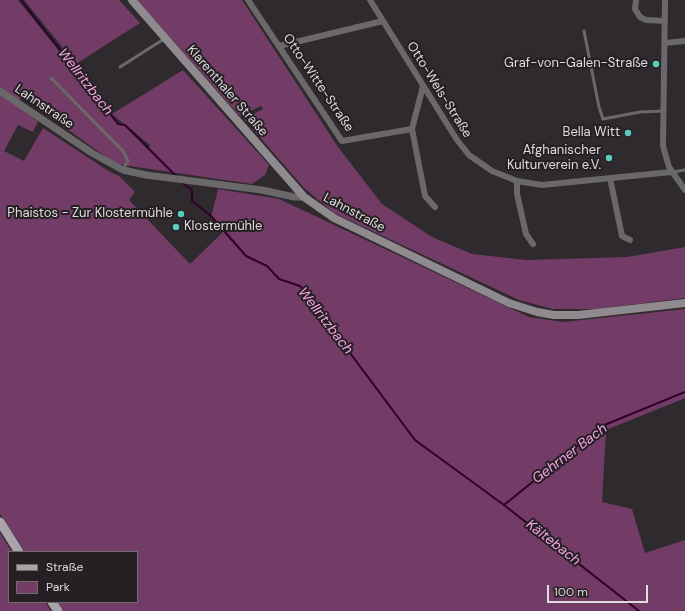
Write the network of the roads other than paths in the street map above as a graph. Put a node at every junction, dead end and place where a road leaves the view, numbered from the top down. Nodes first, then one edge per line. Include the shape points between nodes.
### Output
1 (132, 0) edge
2 (248, 0) edge
3 (370, 0) edge
4 (636, 0) edge
5 (665, 0) edge
6 (383, 21) junction
7 (665, 21) junction
8 (584, 31) dead end
9 (165, 38) junction
10 (685, 41) edge
11 (665, 43) junction
12 (279, 46) junction
13 (120, 67) dead end
14 (51, 78) dead end
15 (423, 86) junction
16 (0, 91) edge
17 (664, 111) junction
18 (412, 129) junction
19 (123, 170) junction
20 (685, 170) edge
21 (672, 172) junction
22 (610, 178) junction
23 (517, 181) junction
24 (685, 190) edge
25 (304, 197) junction
26 (435, 207) dead end
27 (630, 240) dead end
28 (533, 244) dead end
29 (685, 304) edge
30 (0, 522) edge
31 (18, 551) edge

1 - 9 main road, Klarenthaler Straße
2 - 12 street, Otto-Witte-Straße
3 - 6 street, Otto-Wels-Straße
4 - 7 street via 635,9 640,17 646,20
5 - 7 street
6 - 12 street
6 - 15 street, Otto-Wels-Straße
7 - 11 street
8 - 17 lane via 603,118
9 - 13 lane
9 - 25 main road, Klarenthaler Straße
10 - 11 street
11 - 17 street
12 - 18 street, Otto-Witte-Straße via 342,141
14 - 19 lane via 123,151 128,161
15 - 18 street
15 - 23 street, Otto-Wels-Straße via 469,155 492,171
16 - 19 street, Lahnstraße via 92,153
17 - 21 street via 663,146 666,162
18 - 26 street via 425,196
19 - 25 street, Lahnstraße
20 - 21 lane
21 - 22 street, Otto-Wels-Straße
21 - 24 street
22 - 23 street, Otto-Wels-Straße via 551,184
22 - 27 street via 622,236
23 - 28 street via 517,194 526,234
25 - 29 main road, Lahnstraße via 334,218 527,310 554,315 578,315
30 - 31 main road

